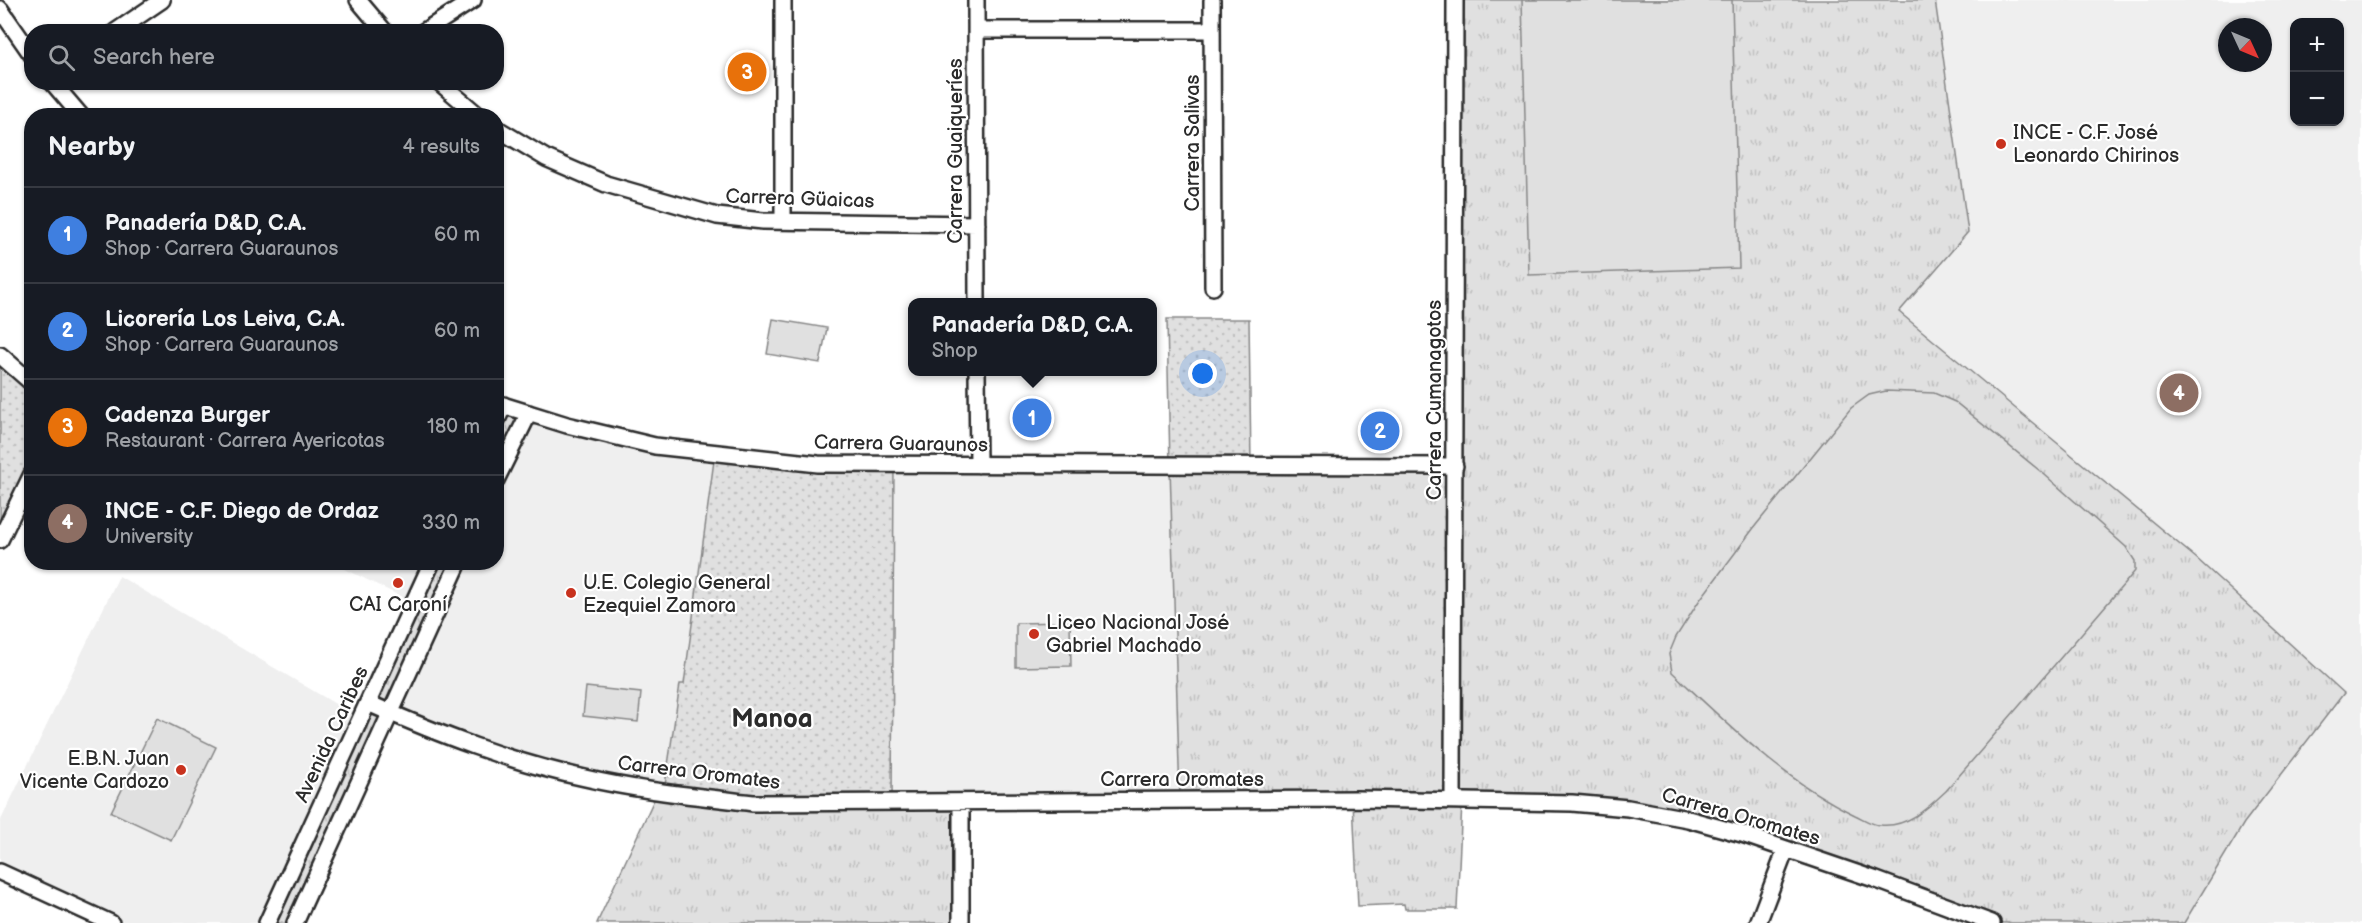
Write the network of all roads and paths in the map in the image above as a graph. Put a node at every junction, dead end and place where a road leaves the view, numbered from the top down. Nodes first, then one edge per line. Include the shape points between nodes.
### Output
1 (162, 0) edge
2 (358, 0) edge
3 (473, 0) edge
4 (783, 0) edge
5 (976, 0) edge
6 (1212, 0) edge
7 (1455, 0) edge
8 (0, 9) edge
9 (126, 24) edge
10 (378, 24) edge
11 (436, 24) edge
12 (976, 30) junction
13 (1212, 30) junction
14 (24, 44) edge
15 (59, 90) edge
16 (448, 90) edge
17 (74, 108) edge
18 (470, 108) edge
19 (504, 133) edge
20 (783, 221) junction
21 (977, 224) junction
22 (1213, 287) dead end
23 (977, 298) edge
24 (0, 355) edge
25 (24, 376) edge
26 (977, 376) edge
27 (504, 405) edge
28 (529, 413) junction
29 (504, 464) edge
30 (978, 465) junction
31 (1455, 466) junction
32 (24, 490) edge
33 (0, 540) edge
34 (428, 570) edge
35 (455, 570) edge
36 (368, 703) junction
37 (391, 713) junction
38 (1453, 800) junction
39 (961, 802) junction
40 (1786, 849) junction
41 (0, 872) edge
42 (111, 923) edge
43 (267, 923) edge
44 (295, 923) edge
45 (961, 923) edge
46 (1758, 923) edge
47 (1992, 923) edge

1 - 9 street
2 - 10 street
3 - 11 street
4 - 20 street
5 - 12 street, Carrera Guaiqueríes
6 - 13 street, Carrera Salivas
7 - 31 street, Carrera Cumanagotos
8 - 14 street
12 - 13 street
12 - 21 street, Carrera Guaiqueríes
13 - 22 street, Carrera Salivas
15 - 17 street
16 - 18 street
19 - 20 street, Carrera Güaicas via 546,158 606,184 694,212 741,220
20 - 21 street, Carrera Güaicas
21 - 23 street, Carrera Guaiqueríes
24 - 25 street
26 - 30 street
27 - 28 street, Carrera Guaraunos
28 - 29 street
28 - 30 street, Carrera Guaraunos via 664,447 818,464
30 - 31 street, Carrera Guaraunos
31 - 38 street, Carrera Cumanagotos
32 - 33 street
34 - 36 street, Avenida Caribes
35 - 37 street
36 - 37 street, Carrera Oromates
36 - 43 street, Avenida Caribes
37 - 39 street, Carrera Oromates via 458,741 549,769 678,794 789,804
37 - 44 street
38 - 39 street, Carrera Oromates
38 - 40 street, Carrera Oromates via 1628,808 1688,819
39 - 45 street
40 - 46 street
40 - 47 street, Carrera Oromates
41 - 42 street

